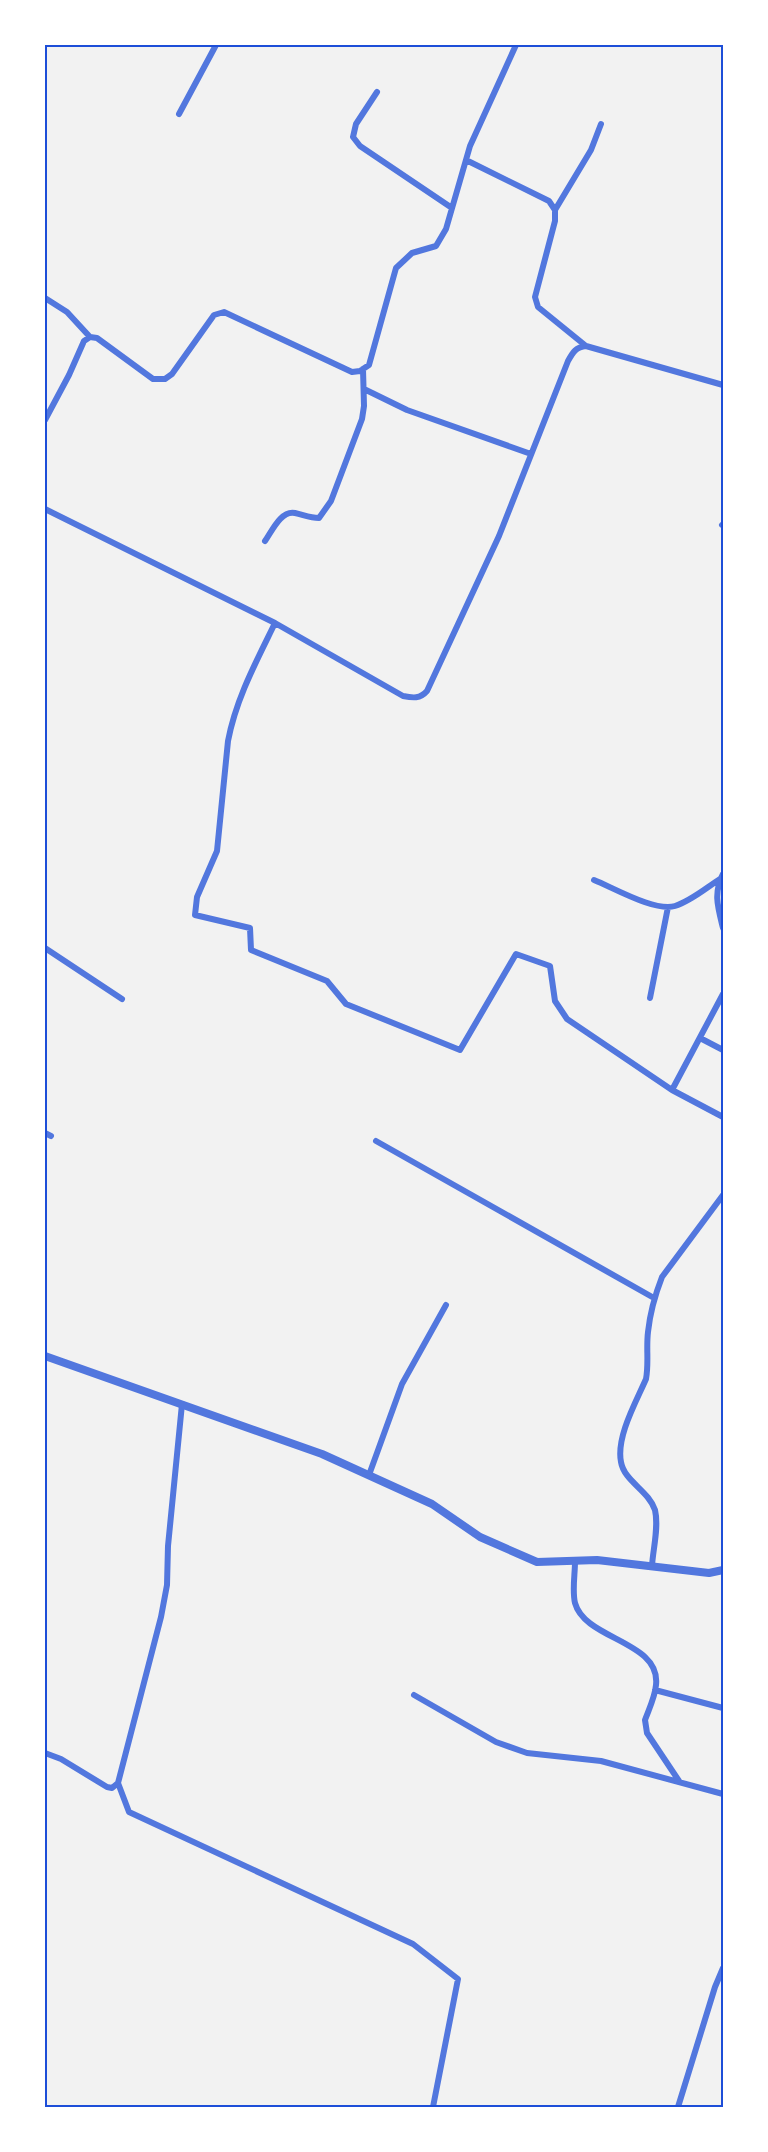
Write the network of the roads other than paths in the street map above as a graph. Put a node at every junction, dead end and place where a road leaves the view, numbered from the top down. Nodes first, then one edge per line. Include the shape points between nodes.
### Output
1 (216, 45) edge
2 (516, 45) edge
3 (377, 92) dead end
4 (179, 114) dead end
5 (601, 124) dead end
6 (466, 159) junction
7 (452, 208) junction
8 (555, 210) junction
9 (45, 298) edge
10 (90, 337) junction
11 (586, 346) junction
12 (363, 369) junction
13 (723, 385) edge
14 (364, 389) junction
15 (45, 420) edge
16 (531, 454) junction
17 (45, 509) edge
18 (265, 542) dead end
19 (274, 623) junction
20 (722, 876) edge
21 (594, 880) dead end
22 (668, 907) junction
23 (723, 928) edge
24 (45, 948) edge
25 (723, 994) edge
26 (650, 998) dead end
27 (122, 999) dead end
28 (700, 1038) junction
29 (723, 1050) edge
30 (672, 1090) junction
31 (723, 1117) edge
32 (376, 1141) dead end
33 (723, 1195) edge
34 (654, 1298) junction
35 (446, 1305) dead end
36 (45, 1356) edge
37 (182, 1404) junction
38 (369, 1474) junction
39 (575, 1562) junction
40 (652, 1566) junction
41 (723, 1570) edge
42 (655, 1690) junction
43 (414, 1695) dead end
44 (723, 1708) edge
45 (45, 1753) edge
46 (679, 1781) junction
47 (118, 1783) junction
48 (723, 1794) edge
49 (723, 1968) edge
50 (434, 2107) edge
51 (678, 2107) edge

1 - 4 street
2 - 6 street
3 - 7 street via 356,124 354,137 360,146
5 - 8 street via 591,150
6 - 7 street
6 - 8 street via 549,201
7 - 12 street via 436,246 412,253 396,268 369,365
8 - 11 street via 535,297 538,307
9 - 10 street via 67,312
10 - 12 street via 98,338 153,379 165,379 214,315 224,312 352,372
10 - 15 street via 84,340
11 - 13 street
11 - 16 street via 574,350 568,361
12 - 14 street
14 - 16 street via 408,410
14 - 18 street via 362,419 324,513 319,518 288,513
16 - 19 street via 499,536 422,696 403,696
17 - 19 street
19 - 30 street via 231,723 217,851 196,897 195,915 250,928 251,950 327,981 346,1004 460,1050 516,954 550,966 555,1001 567,1019
20 - 22 street via 690,898
20 - 23 street via 716,896
21 - 22 street via 650,904
22 - 26 street
24 - 27 street
25 - 28 street
28 - 29 street
28 - 30 street
30 - 31 street
32 - 34 street
33 - 34 street via 662,1277
34 - 40 street via 646,1379 621,1440 620,1459 622,1468 655,1510
35 - 38 street via 402,1384
36 - 37 street
37 - 38 street
37 - 47 street via 167,1585
38 - 39 street via 432,1504 480,1537 537,1562
39 - 40 street via 597,1560
39 - 42 street via 575,1603 580,1614 646,1658 656,1676
40 - 41 street via 709,1573
42 - 44 street
42 - 46 street via 645,1726
43 - 46 street via 496,1742 527,1753 601,1761
45 - 47 street via 107,1787
46 - 48 street
47 - 50 street via 129,1812 413,1944 458,1979
49 - 51 street

